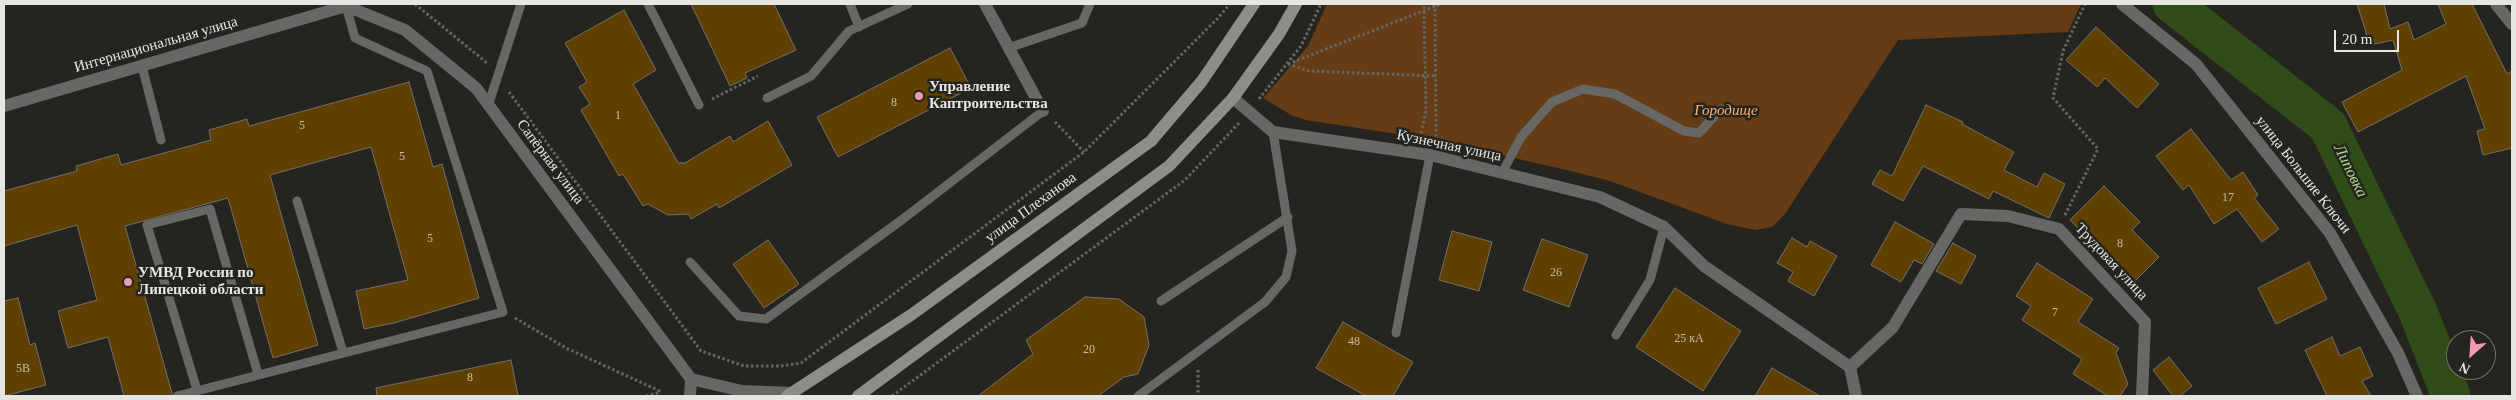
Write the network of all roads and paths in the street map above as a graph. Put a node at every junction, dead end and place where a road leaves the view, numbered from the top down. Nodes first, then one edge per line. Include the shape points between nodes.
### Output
1 (415, 4) edge
2 (521, 4) edge
3 (648, 4) edge
4 (850, 4) edge
5 (908, 4) edge
6 (985, 4) edge
7 (1090, 4) edge
8 (1230, 4) edge
9 (1254, 4) edge
10 (1296, 4) edge
11 (1424, 4) edge
12 (1441, 4) edge
13 (2085, 4) edge
14 (2122, 4) edge
15 (2496, 4) edge
16 (345, 5) edge
17 (1435, 5) edge
18 (1424, 11) junction
19 (2512, 24) edge
20 (859, 27) junction
21 (1008, 48) junction
22 (142, 66) junction
23 (758, 76) dead end
24 (1425, 76) junction
25 (1436, 76) junction
26 (498, 77) junction
27 (767, 98) dead end
28 (1233, 98) junction
29 (699, 105) joint
30 (4, 106) edge
31 (488, 106) junction
32 (1721, 109) dead end
33 (1043, 111) junction
34 (1273, 132) junction
35 (161, 140) dead end
36 (1084, 152) junction
37 (1417, 154) junction
38 (1433, 156) junction
39 (1502, 173) junction
40 (297, 201) dead end
41 (1288, 217) junction
42 (1664, 227) junction
43 (2059, 230) junction
44 (690, 262) dead end
45 (1161, 301) dead end
46 (504, 312) junction
47 (1396, 333) dead end
48 (1616, 335) dead end
49 (343, 352) junction
50 (1198, 352) junction
51 (1850, 367) junction
52 (258, 374) junction
53 (691, 379) junction
54 (198, 390) junction
55 (790, 395) edge
56 (177, 396) edge
57 (646, 396) edge
58 (690, 396) edge
59 (858, 396) edge
60 (1138, 396) edge
61 (1198, 396) edge
62 (1856, 396) edge
63 (2142, 396) edge
64 (2418, 396) edge

1 - 26 path via 494,69
2 - 26 lane
3 - 29 lane
4 - 20 lane
5 - 20 lane
6 - 21 street
7 - 21 lane via 1082,23
8 - 36 path
9 - 55 main road, улица Плеханова via 1202,81 1151,142 911,315
10 - 28 main road via 1279,34
11 - 18 path
12 - 17 path
13 - 43 path via 2063,51 2053,98 2098,149
14 - 64 street, улица Большие Ключи via 2196,64 2330,233 2398,353
15 - 19 street
16 - 22 street, Интернациональная улица
16 - 31 street, Сапёрная улица via 405,30 476,88
16 - 46 lane via 355,38 427,71
17 - 18 path
17 - 25 path
18 - 24 path
18 - 24 path via 1287,64 1309,71
20 - 27 lane via 848,31 811,76
21 - 33 street
22 - 30 street, Интернациональная улица
22 - 35 lane
23 - 29 path
24 - 25 path
24 - 37 path via 1426,111
25 - 38 path
26 - 31 lane
26 - 36 path via 701,351 744,366 801,363
28 - 34 street
28 - 59 main road via 1169,166
31 - 53 street, Сапёрная улица
32 - 39 lane via 1699,133 1684,131 1615,94 1582,89 1552,102 1521,137
33 - 36 path
33 - 44 lane via 903,219 766,318 739,316
34 - 37 street, Кузнечная улица
34 - 41 lane
37 - 38 street, Кузнечная улица
38 - 39 street, Кузнечная улица
38 - 47 lane
39 - 42 street, Кузнечная улица via 1600,197
40 - 49 lane
41 - 45 lane
41 - 50 lane via 1292,251 1286,277 1265,302
42 - 48 lane via 1650,280
42 - 51 street via 1704,266
43 - 51 street, Трудовая улица via 2008,216 1961,214 1893,327
43 - 63 street, Трудовая улица via 2145,322
46 - 49 lane
46 - 57 path via 566,348 662,392
49 - 52 lane
50 - 60 lane
50 - 61 path
51 - 62 street
52 - 54 lane
52 - 54 lane via 210,209 147,225
53 - 55 street via 742,391
53 - 58 street
54 - 56 lane

